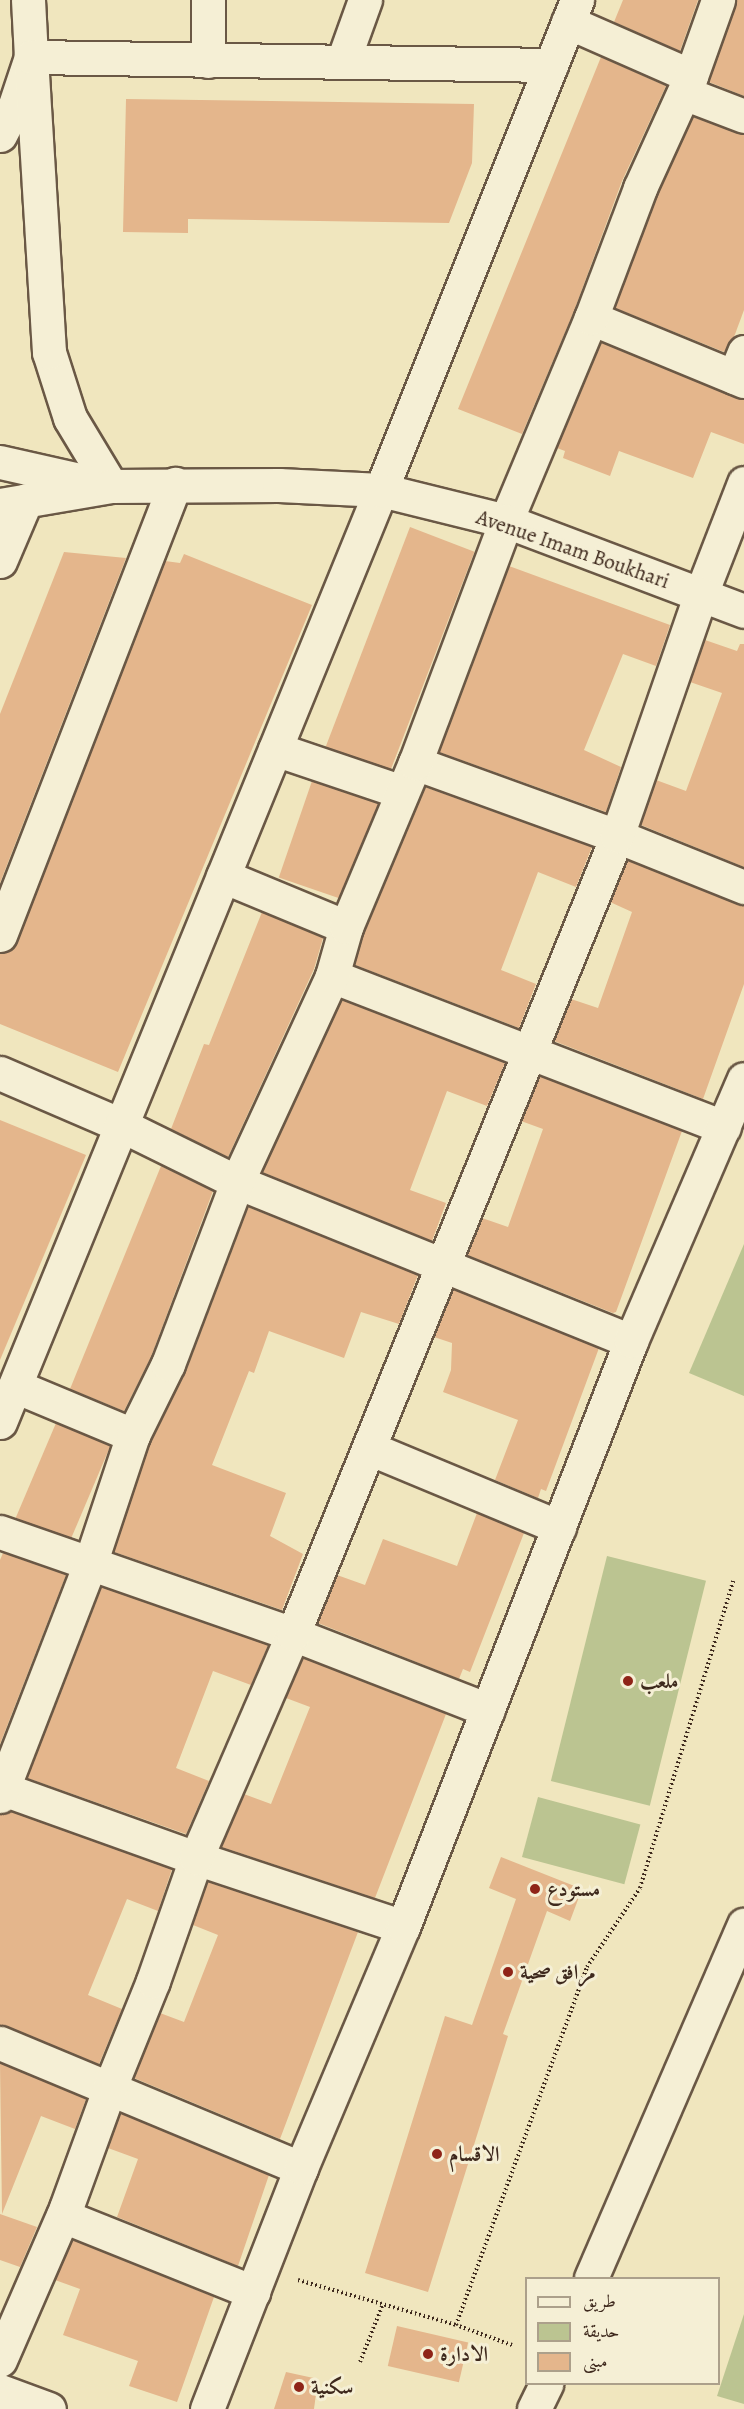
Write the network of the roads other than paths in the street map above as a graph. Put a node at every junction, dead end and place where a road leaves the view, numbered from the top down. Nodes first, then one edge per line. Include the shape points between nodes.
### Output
1 (28, 0) edge
2 (208, 0) edge
3 (365, 0) edge
4 (718, 0) edge
5 (572, 11) edge
6 (31, 57) junction
7 (208, 61) junction
8 (343, 61) junction
9 (550, 65) junction
10 (687, 84) junction
11 (744, 116) edge
12 (0, 135) edge
13 (591, 318) junction
14 (741, 370) edge
15 (0, 462) edge
16 (744, 483) edge
17 (175, 484) junction
18 (111, 486) junction
19 (381, 490) junction
20 (13, 503) edge
21 (506, 521) junction
22 (0, 561) edge
23 (701, 594) junction
24 (744, 611) edge
25 (275, 749) junction
26 (408, 778) junction
27 (617, 836) junction
28 (223, 876) junction
29 (744, 887) edge
30 (346, 927) junction
31 (0, 935) edge
32 (332, 976) junction
33 (528, 1051) junction
34 (0, 1073) edge
35 (744, 1079) edge
36 (121, 1125) junction
37 (723, 1127) junction
38 (237, 1182) junction
39 (444, 1264) junction
40 (631, 1341) junction
41 (15, 1386) junction
42 (0, 1422) edge
43 (133, 1436) junction
44 (369, 1448) junction
45 (559, 1527) junction
46 (0, 1532) edge
47 (90, 1564) junction
48 (293, 1634) junction
49 (488, 1710) junction
50 (1, 1792) edge
51 (196, 1858) junction
52 (744, 1925) edge
53 (403, 1927) junction
54 (0, 2043) edge
55 (110, 2087) junction
56 (301, 2168) junction
57 (63, 2216) junction
58 (591, 2277) edge
59 (258, 2281) junction
60 (0, 2360) edge
61 (546, 2385) edge
62 (0, 2391) edge
63 (49, 2409) edge
64 (207, 2409) edge
65 (534, 2409) edge

1 - 6 street
2 - 7 street
3 - 8 street
4 - 10 street
5 - 9 street
5 - 10 street
6 - 7 street
6 - 12 street
6 - 18 street via 49,352 70,418
7 - 8 street
8 - 9 street
9 - 19 street
10 - 11 street
10 - 13 street via 640,188
13 - 14 street
13 - 21 street
15 - 18 street, Avenue Imam Boukhari
16 - 23 street
17 - 18 street, Avenue Imam Boukhari
17 - 19 street, Avenue Imam Boukhari
17 - 31 street
18 - 20 street, Avenue Imam Boukhari
19 - 21 street, Avenue Imam Boukhari
19 - 25 street
20 - 22 street
21 - 23 street, Avenue Imam Boukhari
21 - 26 street
23 - 24 street, Avenue Imam Boukhari
23 - 27 street
25 - 26 street
25 - 28 street
26 - 27 street
26 - 30 street
27 - 29 street
27 - 33 street
28 - 30 street
28 - 36 street
30 - 32 street
32 - 33 street
32 - 38 street
33 - 37 street
33 - 39 street
34 - 36 street
35 - 37 street
36 - 38 street
36 - 41 street
37 - 40 street
38 - 39 street
38 - 43 street via 168,1364
39 - 40 street
39 - 44 street
40 - 45 street
41 - 42 street
41 - 43 street
43 - 47 street
44 - 45 street
44 - 48 street
45 - 49 street
46 - 47 street
47 - 48 street
47 - 50 street
48 - 49 street
48 - 51 street
49 - 53 street
50 - 51 street
51 - 53 street
51 - 55 street via 153,1982
52 - 58 street
53 - 56 street
54 - 55 street
55 - 56 street
55 - 57 street
56 - 59 street
57 - 59 street
57 - 60 street
59 - 64 street
61 - 65 street
62 - 63 street

